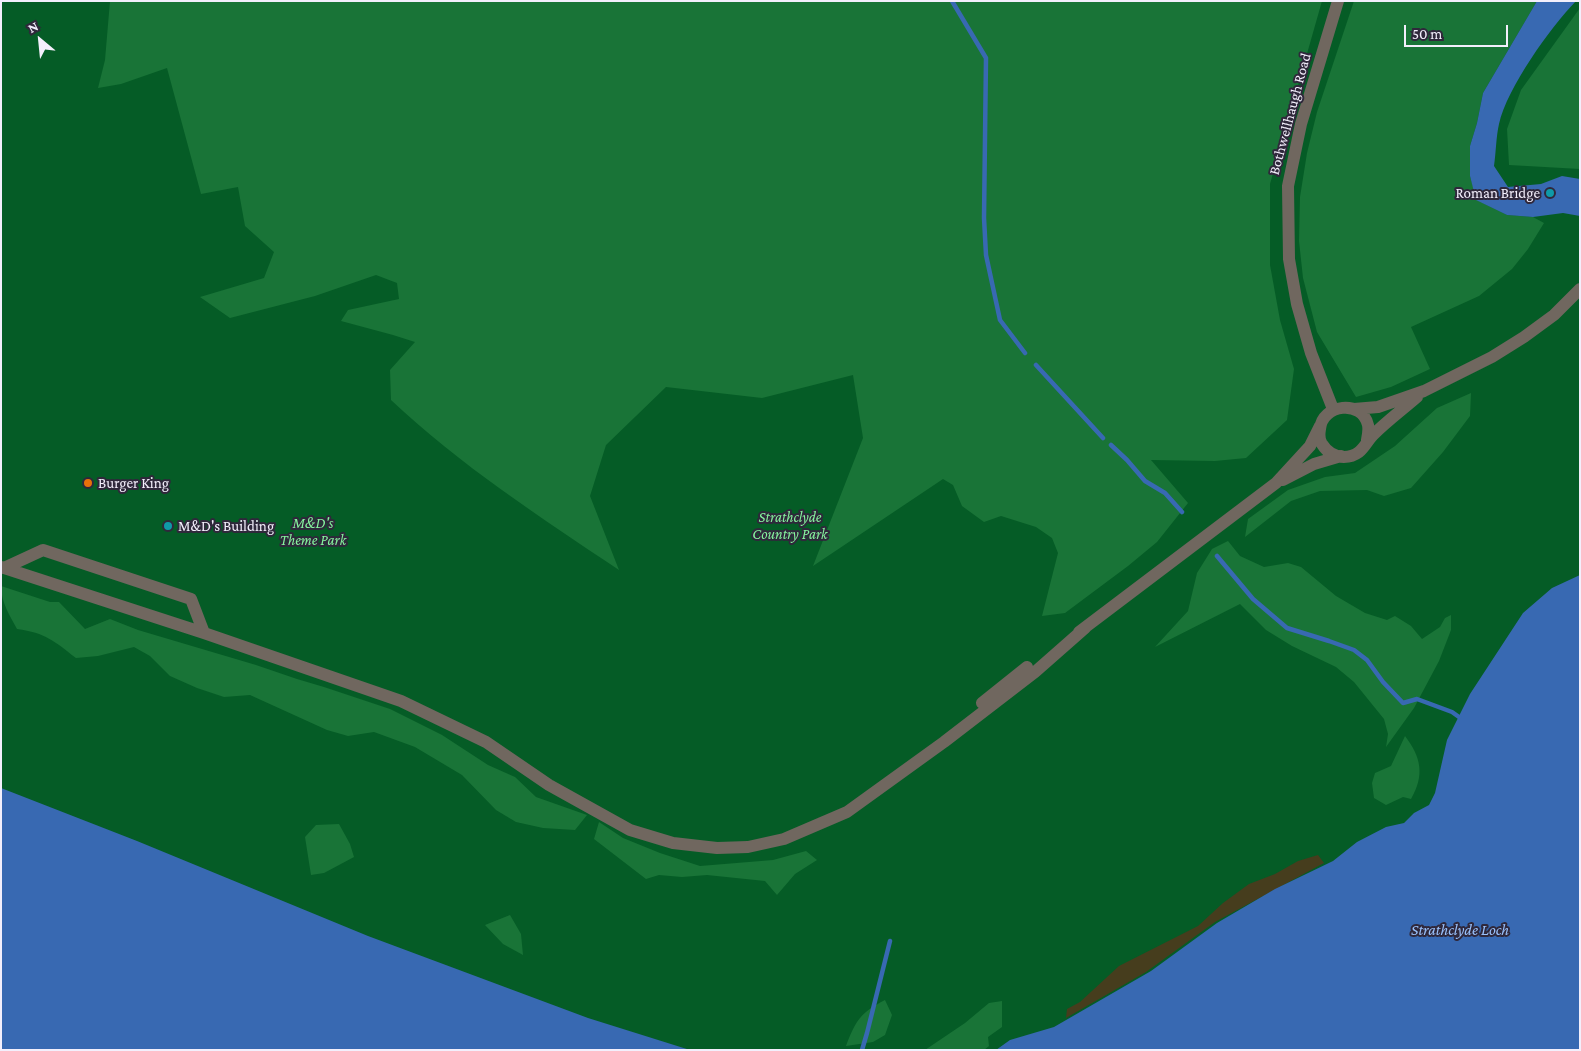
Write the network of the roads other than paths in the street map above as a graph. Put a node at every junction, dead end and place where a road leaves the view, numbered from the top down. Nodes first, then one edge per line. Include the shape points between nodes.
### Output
1 (1338, 1) edge
2 (1580, 289) edge
3 (1424, 392) junction
4 (1334, 409) junction
5 (1354, 409) junction
6 (1320, 426) junction
7 (1368, 440) junction
8 (1340, 456) junction
9 (1276, 483) junction
10 (2, 568) edge
11 (1084, 628) junction
12 (204, 633) junction
13 (820, 824) junction

1 - 4 street, Bothwellhaugh Road via 1301,124 1288,186 1289,259 1297,304 1311,353
2 - 3 street via 1554,315 1524,337
3 - 5 street via 1378,407
3 - 7 street
4 - 5 street
4 - 6 street via 1327,413
5 - 7 street via 1368,424
6 - 8 street via 1320,442 1326,450
6 - 9 street via 1310,446
7 - 8 street via 1359,452
8 - 9 street via 1314,464
9 - 11 street
10 - 12 street
10 - 12 street via 43,550 191,599
11 - 13 street via 1000,687 905,764
11 - 13 street via 1035,672 944,742 847,812
12 - 13 street via 401,701 486,742 549,785 630,830 673,844 748,847 784,839

